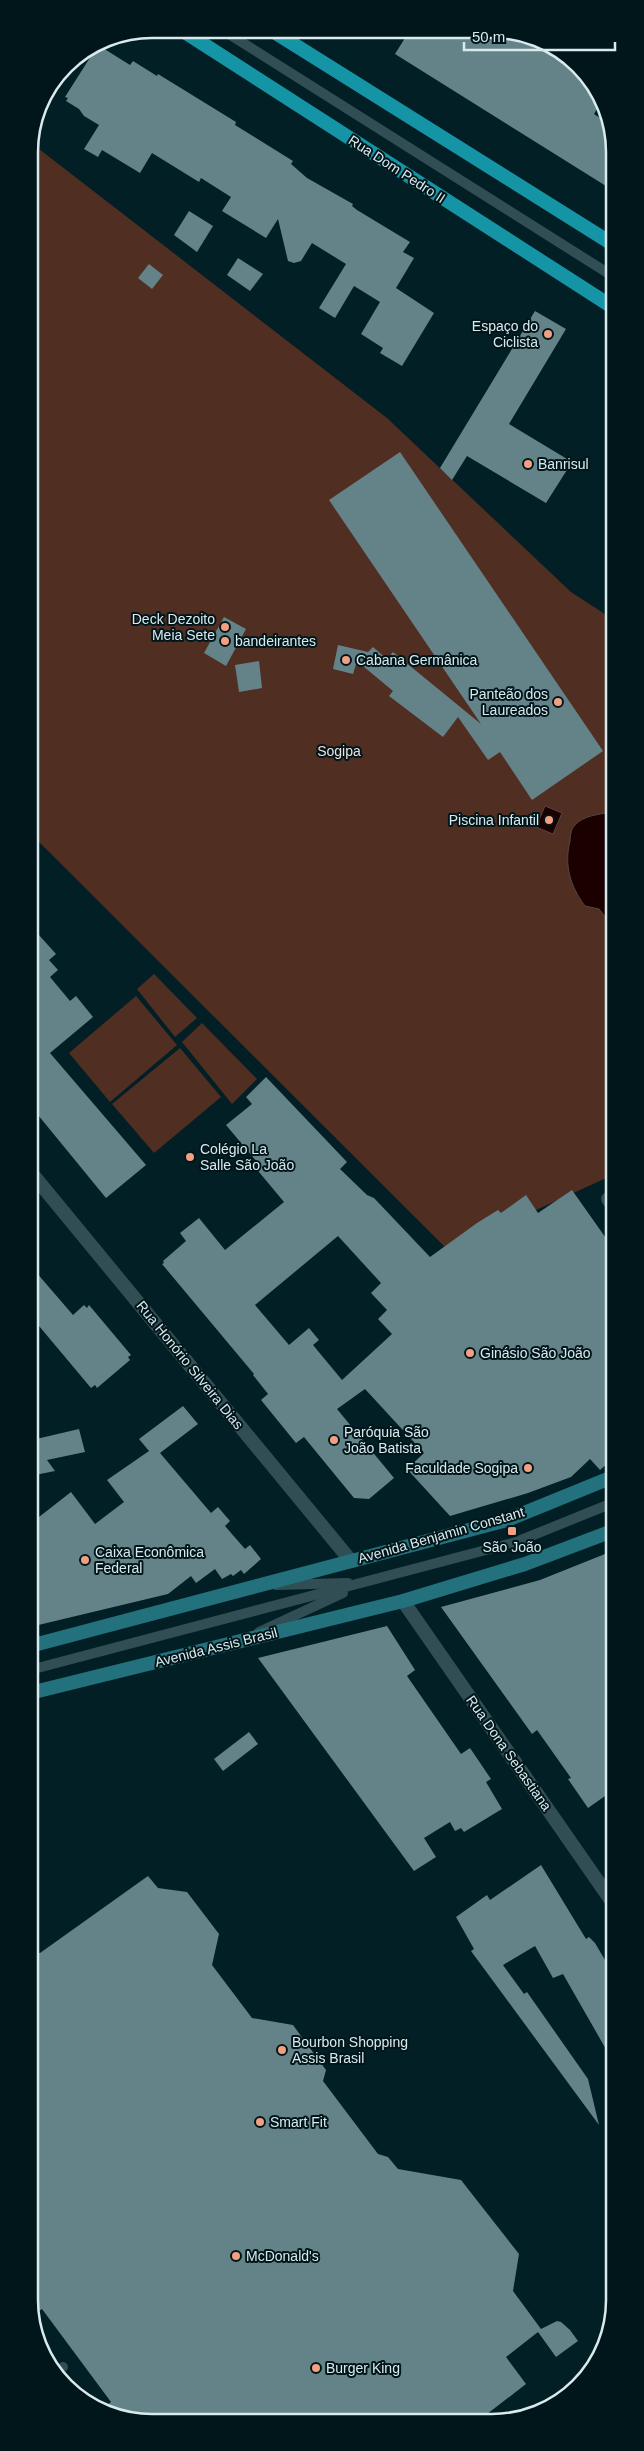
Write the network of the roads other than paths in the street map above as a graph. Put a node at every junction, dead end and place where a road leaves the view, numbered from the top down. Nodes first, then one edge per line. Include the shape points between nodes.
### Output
1 (194, 38) edge
2 (235, 38) edge
3 (284, 38) edge
4 (606, 240) edge
5 (606, 272) edge
6 (606, 303) edge
7 (38, 1181) edge
8 (606, 1480) edge
9 (606, 1506) edge
10 (606, 1533) edge
11 (351, 1561) junction
12 (367, 1582) junction
13 (255, 1586) junction
14 (404, 1601) junction
15 (240, 1641) junction
16 (38, 1644) edge
17 (38, 1668) edge
18 (38, 1692) edge
19 (606, 1893) edge

1 - 6 main road, Rua Dom Pedro II
2 - 5 lane
3 - 4 main road
7 - 11 street, Rua Honório Silveira Dias
8 - 11 main road, Avenida Benjamin Constant via 507,1520
9 - 12 lane via 516,1542
10 - 14 main road via 525,1564
11 - 13 main road
12 - 13 lane
12 - 15 lane
12 - 17 lane
13 - 16 main road
14 - 15 main road, Avenida Assis Brasil
14 - 19 street, Rua Dona Sebastiana
15 - 18 main road, Avenida Assis Brasil

